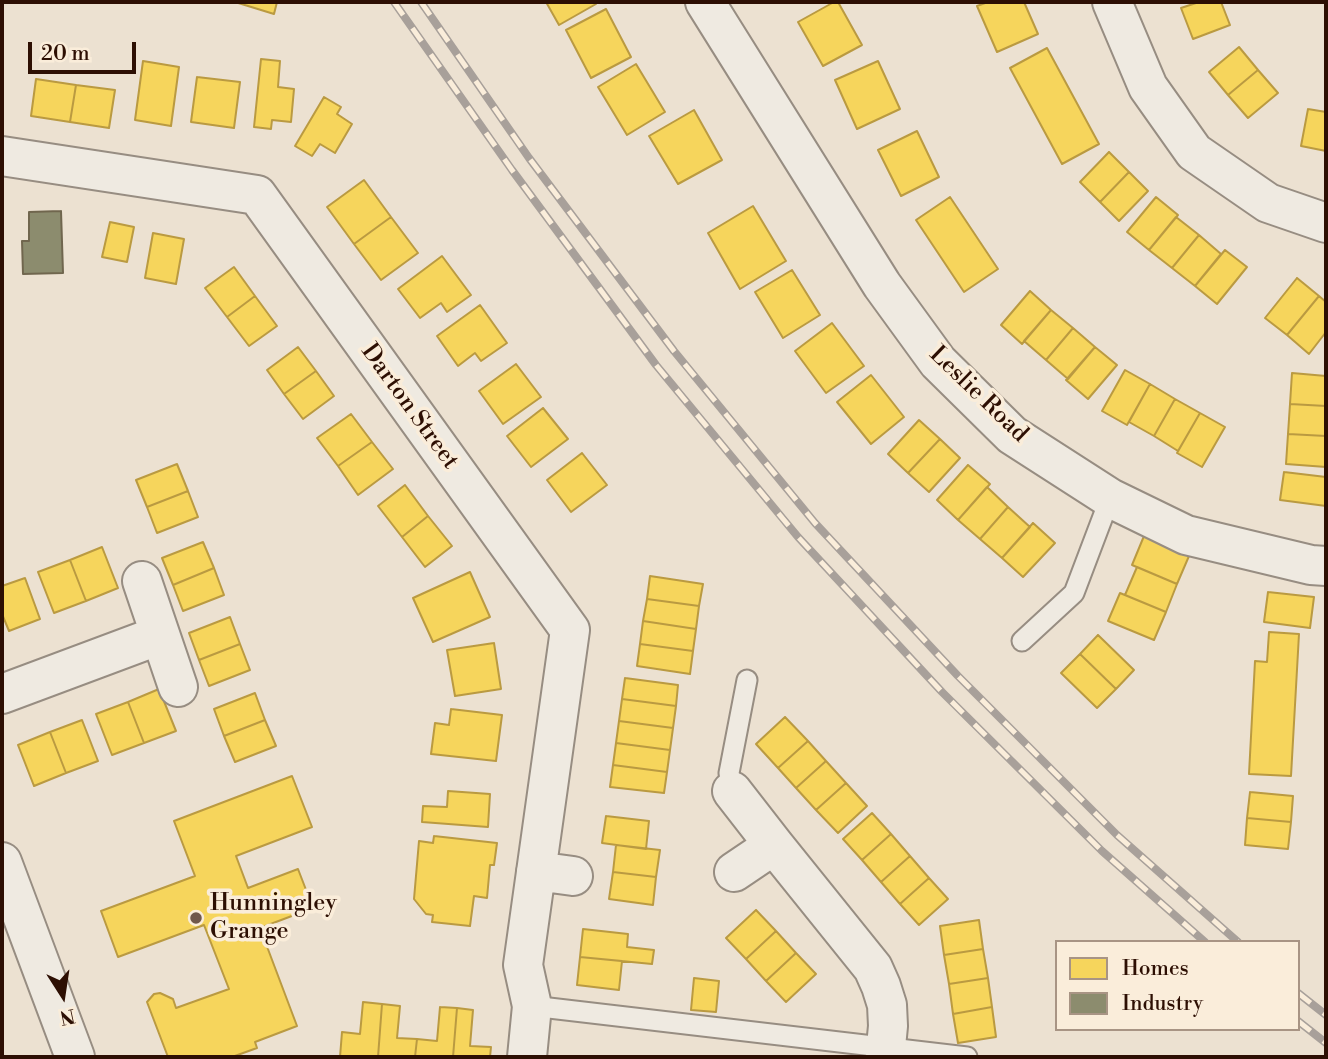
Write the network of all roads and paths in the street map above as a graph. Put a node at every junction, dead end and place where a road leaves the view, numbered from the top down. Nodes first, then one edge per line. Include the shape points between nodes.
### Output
1 (705, 2) edge
2 (1112, 2) edge
3 (2, 156) edge
4 (1326, 223) edge
5 (1110, 498) junction
6 (1326, 566) edge
7 (142, 581) dead end
8 (160, 635) junction
9 (1022, 641) dead end
10 (747, 680) dead end
11 (177, 687) dead end
12 (2, 694) edge
13 (732, 791) joint
14 (774, 845) junction
15 (2, 862) edge
16 (734, 872) dead end
17 (532, 1006) junction
18 (886, 1052) edge
19 (75, 1057) edge
20 (527, 1057) edge
21 (967, 1057) edge

1 - 5 street, Leslie Road via 882,285 938,362 1012,435
2 - 4 street via 1148,87 1194,152 1268,202
3 - 17 street, Darton Street via 257,195 570,629 554,873 523,965
5 - 6 street, Leslie Road via 1186,535
5 - 9 lane via 1074,593
7 - 8 street
8 - 11 street
8 - 12 street
10 - 13 lane via 729,773
13 - 14 street
14 - 16 street
14 - 18 street via 873,968 887,1005
15 - 19 street
17 - 18 lane
17 - 20 street, Darton Street
18 - 21 lane

